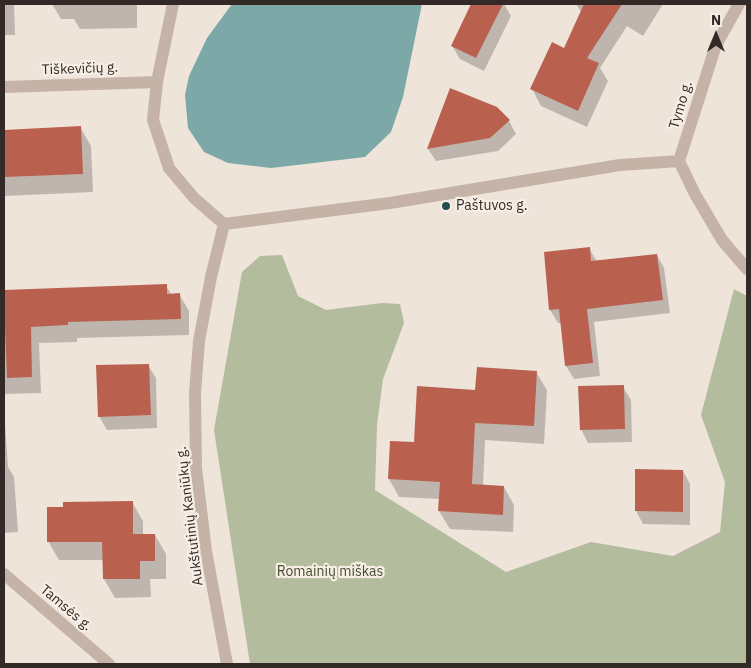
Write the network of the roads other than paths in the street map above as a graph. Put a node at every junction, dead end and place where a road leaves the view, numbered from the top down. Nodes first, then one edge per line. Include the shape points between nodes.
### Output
1 (173, 4) edge
2 (739, 4) edge
3 (157, 82) junction
4 (4, 87) edge
5 (679, 161) junction
6 (224, 224) junction
7 (747, 269) edge
8 (4, 574) edge
9 (109, 664) edge
10 (227, 664) edge

1 - 3 street
2 - 5 street, Tymo g. via 716,44
3 - 4 street, Tiškevičių g.
3 - 6 street via 154,120 169,168 194,198
5 - 6 street via 620,165 390,203
5 - 7 street via 722,240
6 - 10 street, Aukštutinių Kaniūkų g. via 199,341 195,393 196,468 206,551
8 - 9 street, Tamsės g.

